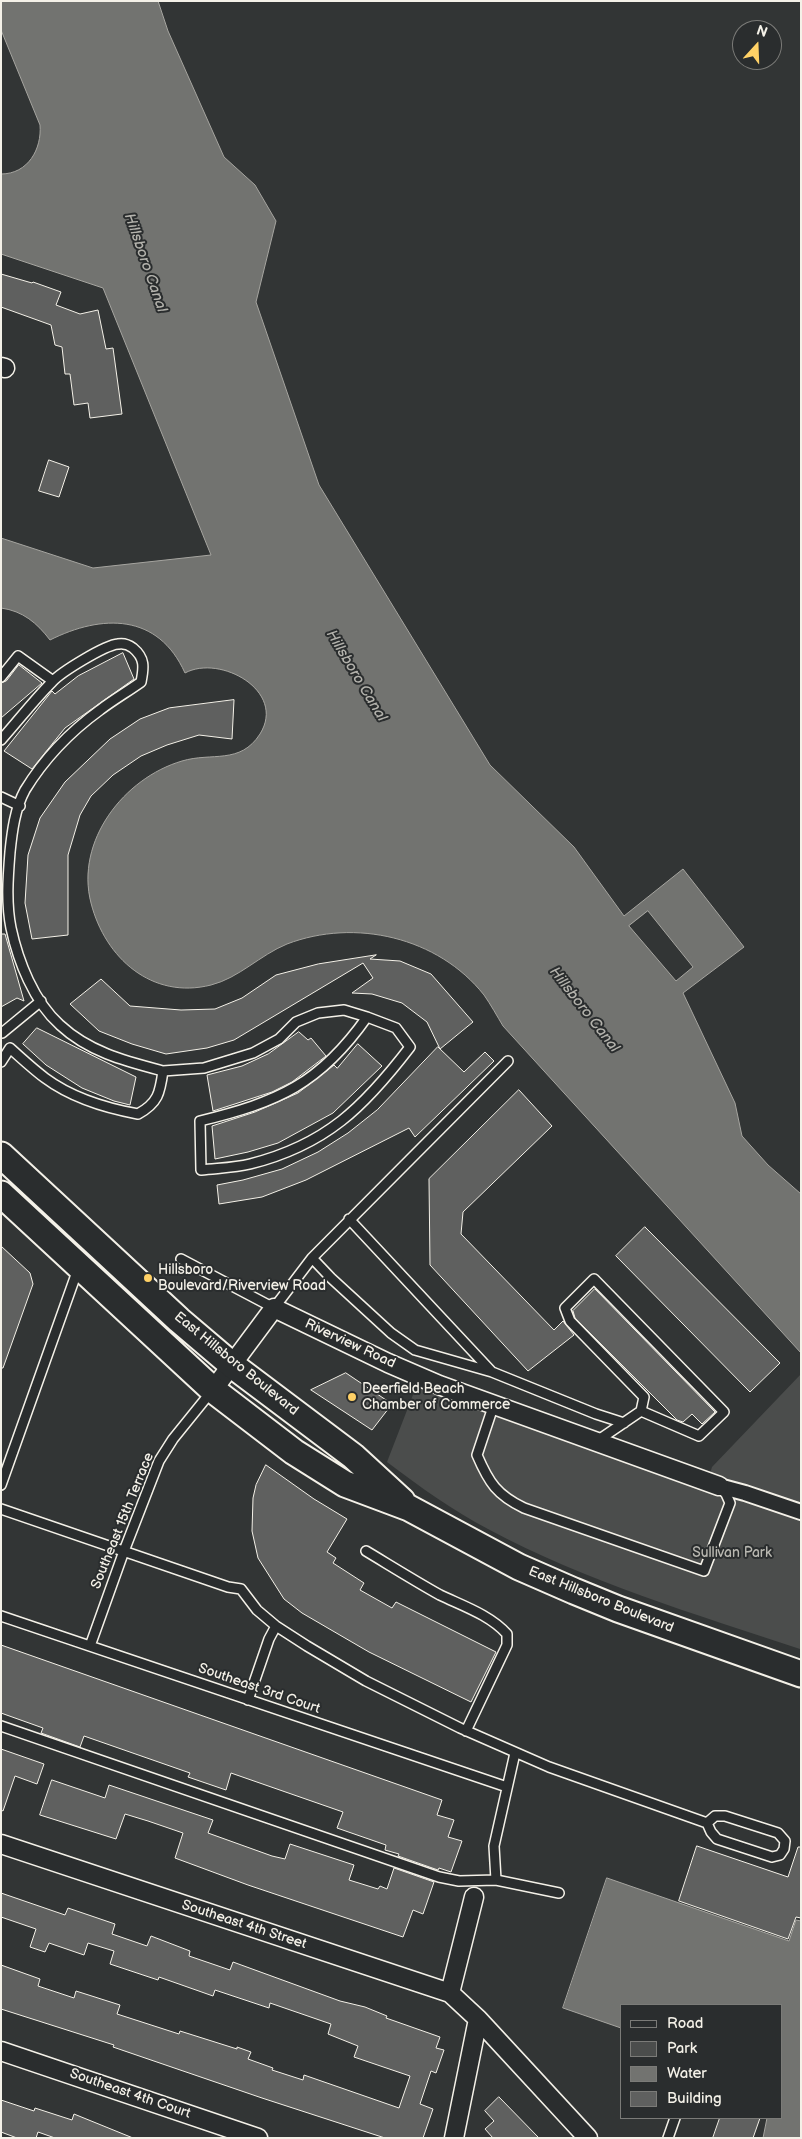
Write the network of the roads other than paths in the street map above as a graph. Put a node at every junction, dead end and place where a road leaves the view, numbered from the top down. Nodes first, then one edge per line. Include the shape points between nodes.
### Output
1 (1, 677) edge
2 (53, 680) junction
3 (1, 740) edge
4 (1, 797) edge
5 (20, 806) junction
6 (40, 1001) junction
7 (367, 1016) junction
8 (2, 1032) edge
9 (10, 1048) junction
10 (508, 1061) dead end
11 (1, 1062) edge
12 (162, 1071) junction
13 (1, 1155) edge
14 (1, 1166) edge
15 (1, 1194) edge
16 (349, 1220) junction
17 (74, 1223) junction
18 (312, 1258) junction
19 (182, 1259) dead end
20 (79, 1266) junction
21 (274, 1308) junction
22 (232, 1365) junction
23 (492, 1372) junction
24 (213, 1390) junction
25 (494, 1404) junction
26 (641, 1411) junction
27 (624, 1423) junction
28 (596, 1442) junction
29 (1, 1485) edge
30 (719, 1486) junction
31 (409, 1508) junction
32 (1, 1509) edge
33 (801, 1512) edge
34 (124, 1551) junction
35 (366, 1551) dead end
36 (1, 1616) edge
37 (276, 1626) junction
38 (90, 1646) junction
39 (797, 1673) edge
40 (248, 1700) junction
41 (1, 1726) edge
42 (466, 1731) junction
43 (515, 1753) junction
44 (507, 1787) junction
45 (707, 1823) junction
46 (1, 1844) edge
47 (496, 1880) junction
48 (558, 1893) dead end
49 (474, 1897) dead end
50 (450, 1993) junction
51 (478, 2019) junction
52 (1, 2051) edge
53 (675, 2119) edge
54 (258, 2138) edge
55 (454, 2138) edge
56 (588, 2138) edge
57 (668, 2138) edge

1 - 2 lane via 18,656
2 - 3 lane
2 - 5 lane via 118,643 130,645 141,655 144,668 141,682 100,709 61,744 24,792
4 - 5 lane
5 - 6 lane via 12,828 9,865 11,927
6 - 8 lane
6 - 12 lane via 60,1025 81,1041 125,1061
7 - 7 lane via 396,1028 410,1047 386,1079 361,1104 330,1131 293,1150 249,1164 201,1170 200,1121 244,1110 303,1084 330,1062
7 - 12 lane via 344,1010 318,1012 296,1022 279,1039 253,1053 204,1068
8 - 9 lane
9 - 11 lane
9 - 12 lane via 45,1078 69,1092 110,1109 138,1114 150,1108 159,1094
10 - 16 lane
13 - 17 main road, East Hillsboro Boulevard
14 - 17 main road
15 - 20 main road, East Hillsboro Boulevard
16 - 18 lane
16 - 23 lane
17 - 22 main road, East Hillsboro Boulevard
18 - 21 lane
18 - 23 lane via 391,1333 415,1350
19 - 21 lane
20 - 24 main road, East Hillsboro Boulevard
20 - 29 lane
21 - 22 street
21 - 25 street, Riverview Road via 388,1363
22 - 24 street
22 - 31 main road, East Hillsboro Boulevard via 353,1456
23 - 27 lane
24 - 31 main road, East Hillsboro Boulevard via 294,1452 345,1484
24 - 34 lane, Southeast 15th Terrace via 159,1461
25 - 28 street, Riverview Road
25 - 30 lane via 477,1455 486,1476 504,1498 524,1508 704,1571 730,1503
26 - 26 lane via 699,1436 724,1412 594,1279 565,1308 570,1321 644,1397
26 - 27 lane
27 - 28 lane
28 - 30 street, Riverview Road
30 - 33 street
31 - 39 main road, East Hillsboro Boulevard via 519,1567 618,1610
32 - 34 lane
34 - 37 lane via 241,1589
34 - 38 lane, Southeast 15th Terrace
35 - 42 lane via 485,1617 507,1634 506,1645
36 - 38 lane, Southeast 3rd Court
37 - 40 lane
37 - 42 lane via 366,1681
38 - 40 lane, Southeast 3rd Court
40 - 44 lane, Southeast 3rd Court
41 - 47 lane via 439,1877 459,1881
42 - 43 lane
43 - 44 lane
43 - 45 lane
44 - 47 lane via 494,1846
45 - 45 lane via 717,1839 772,1857 780,1855 784,1849 785,1841 778,1833 725,1816 715,1816
46 - 50 street, Southeast 4th Street
47 - 48 lane
49 - 50 street
50 - 51 street, Southeast 4th Street
51 - 55 street
51 - 56 street, Southeast 4th Street
52 - 54 street, Southeast 4th Court
53 - 57 lane

